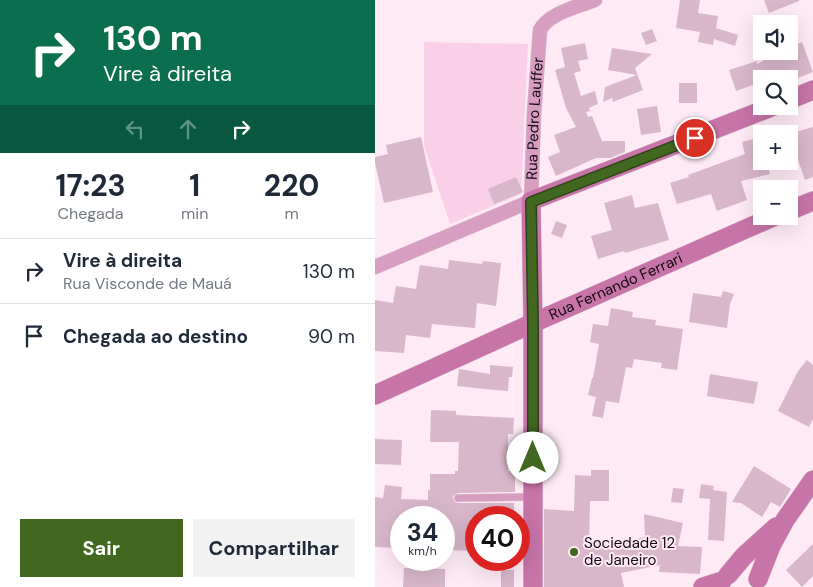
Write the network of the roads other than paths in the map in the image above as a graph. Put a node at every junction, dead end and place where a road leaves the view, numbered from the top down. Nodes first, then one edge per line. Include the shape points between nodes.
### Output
1 (595, 0) edge
2 (813, 90) edge
3 (798, 96) edge
4 (753, 114) edge
5 (813, 200) edge
6 (531, 202) junction
7 (798, 207) edge
8 (755, 225) edge
9 (375, 267) edge
10 (533, 323) junction
11 (375, 395) edge
12 (813, 480) edge
13 (532, 497) junction
14 (458, 498) dead end
15 (785, 520) junction
16 (723, 581) edge
17 (760, 583) edge
18 (533, 587) edge
19 (703, 587) edge

1 - 6 street, Rua Pedro Lauffer via 555,16 540,30
2 - 3 main road
4 - 6 main road
5 - 7 main road
6 - 9 street
6 - 10 main road, Rua Pedro Lauffer
8 - 10 main road, Rua Fernando Ferrari
10 - 11 main road, Rua Fernando Ferrari
10 - 13 main road, Rua Pedro Lauffer
12 - 15 main road
13 - 14 lane
13 - 18 main road, Rua Pedro Lauffer
15 - 16 main road via 744,556
15 - 17 main road via 771,546
16 - 17 main road via 742,571 752,574
16 - 19 main road

